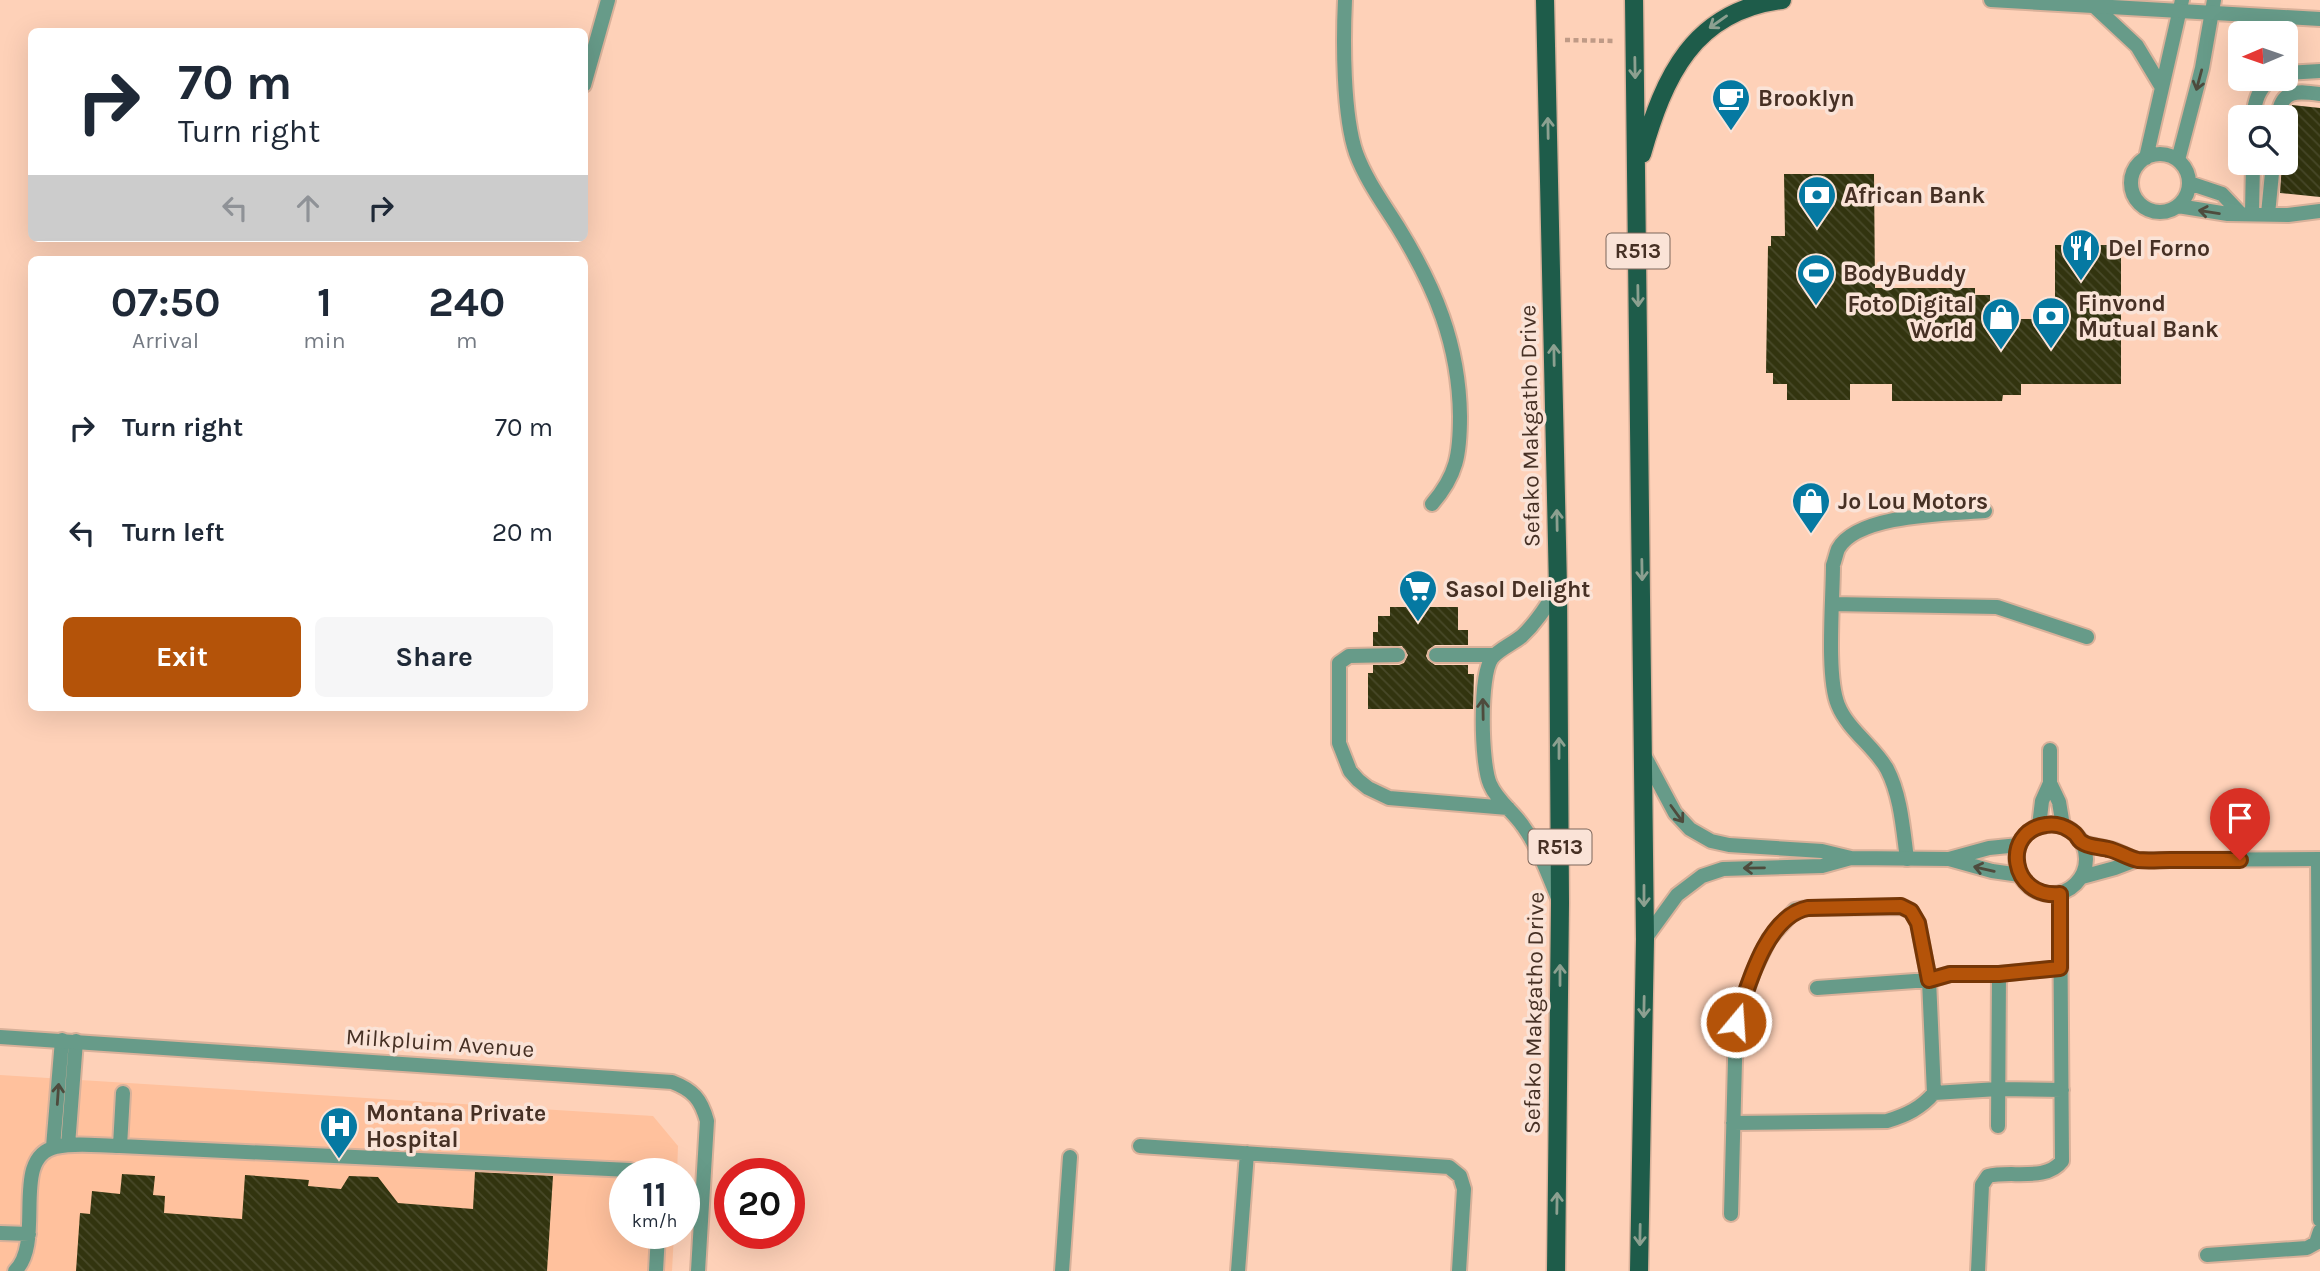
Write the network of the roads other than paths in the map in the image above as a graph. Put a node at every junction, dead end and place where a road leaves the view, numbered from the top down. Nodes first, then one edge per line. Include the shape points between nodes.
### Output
1 (608, 0) edge
2 (1345, 0) edge
3 (1545, 0) edge
4 (1634, 0) edge
5 (1782, 0) edge
6 (1990, 0) edge
7 (2094, 6) junction
8 (2181, 6) edge
9 (2213, 7) edge
10 (2320, 19) edge
11 (588, 71) edge
12 (2320, 71) edge
13 (2298, 72) edge
14 (2161, 86) junction
15 (2320, 94) edge
16 (2280, 105) edge
17 (2146, 158) junction
18 (2178, 160) junction
19 (1636, 173) junction
20 (2251, 175) edge
21 (2272, 175) edge
22 (2189, 183) junction
23 (2178, 206) junction
24 (2320, 211) edge
25 (2246, 213) junction
26 (2268, 214) junction
27 (1432, 504) dead end
28 (1985, 511) dead end
29 (1558, 588) junction
30 (1832, 604) junction
31 (2087, 637) dead end
32 (1398, 655) dead end
33 (1436, 655) dead end
34 (1494, 655) junction
35 (2050, 750) dead end
36 (1644, 755) junction
37 (2050, 783) junction
38 (1508, 808) junction
39 (2063, 826) junction
40 (2039, 827) junction
41 (2082, 842) junction
42 (2019, 845) junction
43 (1851, 858) junction
44 (1907, 859) junction
45 (1950, 859) junction
46 (2319, 859) edge
47 (2136, 860) junction
48 (2020, 874) junction
49 (2082, 877) junction
50 (2060, 894) junction
51 (1560, 903) junction
52 (1645, 939) junction
53 (2060, 968) junction
54 (1999, 974) junction
55 (1929, 980) junction
56 (1817, 988) dead end
57 (0, 1037) edge
58 (69, 1041) junction
59 (1998, 1089) junction
60 (2062, 1090) junction
61 (123, 1093) dead end
62 (1934, 1093) junction
63 (1733, 1123) junction
64 (1998, 1126) dead end
65 (61, 1146) junction
66 (120, 1146) junction
67 (1140, 1146) dead end
68 (1247, 1153) junction
69 (1070, 1157) dead end
70 (609, 1169) edge
71 (1731, 1214) dead end
72 (2320, 1220) edge
73 (2320, 1231) edge
74 (0, 1233) edge
75 (29, 1234) junction
76 (657, 1249) edge
77 (2207, 1255) dead end
78 (15, 1271) edge
79 (656, 1271) edge
80 (698, 1271) edge
81 (1062, 1271) edge
82 (1238, 1271) edge
83 (1460, 1271) edge
84 (1556, 1271) edge
85 (1639, 1271) edge
86 (1978, 1271) edge

1 - 11 street
2 - 27 street via 1348,111 1356,152 1434,291 1455,363 1460,449 1445,489
29 -> 3 main road, Sefako Makgatho Drive / R513
4 -> 19 main road, R513
5 -> 19 main road via 1728,15 1695,42 1662,94
6 - 7 street
7 - 8 street
7 - 14 street via 2137,46
8 - 9 street
8 - 14 street
9 - 10 street
9 -> 18 street via 2203,68
12 - 13 street
14 - 17 street
15 - 16 street via 2287,95
17 - 18 street via 2162,154
17 - 23 street via 2133,172 2136,200 2151,211
18 - 22 street
19 -> 36 main road, R513
20 - 25 street
21 - 26 street
22 - 23 street
22 - 25 street via 2222,194
25 -> 23 street via 2220,214
24 - 26 street
25 - 26 street
28 - 30 street via 1884,520 1860,531 1839,547 1833,565
29 - 34 street via 1530,629
51 -> 29 main road, Sefako Makgatho Drive / R513
30 - 31 street via 1997,607
30 - 44 street via 1832,685 1838,706 1886,769 1898,804
32 - 38 street via 1349,656 1339,663 1339,743 1350,771 1368,788 1389,798
33 - 34 street
38 -> 34 street via 1493,790 1485,766 1484,680
35 - 37 street
36 -> 43 street via 1675,813 1704,838 1729,845 1822,850
36 -> 52 main road, R513
37 - 39 street
37 - 40 street
38 - 51 street via 1537,848
39 - 40 street
39 - 41 street
40 - 42 street
41 - 47 street
41 - 49 street via 2086,860
42 - 45 street
42 - 48 street via 2016,860
43 - 44 street
43 -> 52 street via 1822,866 1723,869 1702,876 1676,895
44 - 45 street
48 -> 45 street
46 - 47 street
46 - 72 street
47 - 49 street
48 - 50 street via 2040,893
49 - 50 street
50 - 53 street
84 -> 51 main road, Sefako Makgatho Drive / R513
52 -> 85 main road, R513
53 - 54 street
53 - 60 street
54 - 55 street via 1950,974
54 - 59 street
55 - 56 street
55 - 62 street
55 - 63 street via 1918,923 1911,911 1901,906 1795,910 1769,939 1736,1022
57 - 58 street, Milkpluim Avenue
58 - 65 street
58 - 80 street, Milkpluim Avenue via 652,1079 684,1087 702,1104 707,1121
59 - 60 street
59 - 62 street
59 - 64 street
60 - 86 street via 2062,1161 2056,1169 2002,1172 1988,1176 1982,1185
61 - 66 street
62 - 63 street via 1908,1115 1887,1121
63 - 71 street
65 - 66 street
65 - 75 street via 41,1153 34,1163
66 - 70 street
67 - 68 street
68 - 82 street
68 - 83 street via 1449,1167 1460,1176 1464,1189
69 - 81 street
73 - 77 street via 2316,1243 2307,1248
74 - 75 street
75 - 78 street via 27,1252
76 - 79 street

